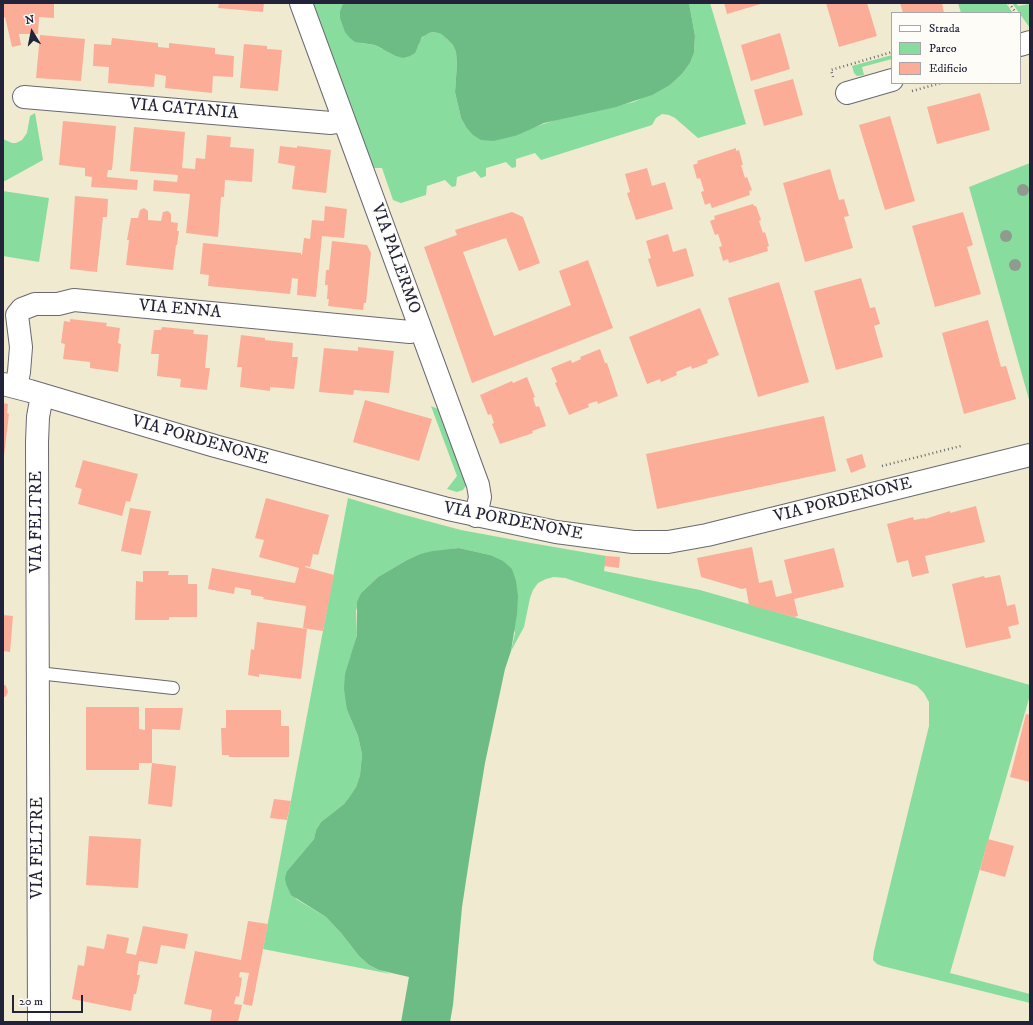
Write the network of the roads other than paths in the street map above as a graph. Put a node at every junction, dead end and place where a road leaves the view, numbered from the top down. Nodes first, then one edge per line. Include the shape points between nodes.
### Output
1 (301, 3) edge
2 (891, 80) edge
3 (847, 93) dead end
4 (24, 97) dead end
5 (344, 121) junction
6 (421, 330) junction
7 (10, 386) edge
8 (42, 394) junction
9 (1030, 455) edge
10 (476, 516) junction
11 (38, 673) junction
12 (173, 688) dead end
13 (39, 1022) edge

1 - 5 street, VIA PALERMO
2 - 3 street
4 - 5 street, VIA CATANIA via 331,123
5 - 6 street, VIA PALERMO
6 - 7 street, VIA ENNA via 410,332 74,300 35,304 22,309 17,315 21,347 19,372
6 - 10 street, VIA PALERMO via 479,490 480,499
7 - 8 street, VIA PORDENONE
8 - 10 street, VIA PORDENONE via 262,459
8 - 11 street, VIA FELTRE via 37,437
9 - 10 street, VIA PORDENONE via 707,535 668,542 633,542 583,536
11 - 12 lane
11 - 13 street, VIA FELTRE

